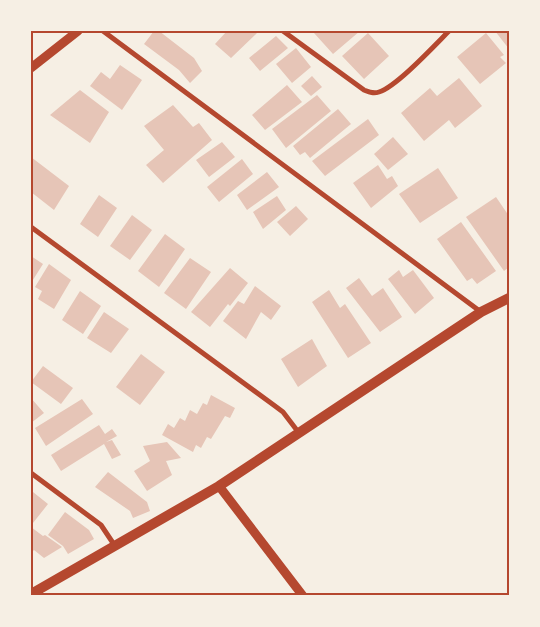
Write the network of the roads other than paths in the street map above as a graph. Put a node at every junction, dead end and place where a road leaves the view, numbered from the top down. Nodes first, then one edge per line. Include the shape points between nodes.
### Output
1 (78, 31) edge
2 (103, 31) edge
3 (283, 31) edge
4 (449, 31) edge
5 (31, 68) edge
6 (31, 227) edge
7 (509, 298) edge
8 (481, 312) junction
9 (299, 433) junction
10 (31, 473) edge
11 (219, 486) junction
12 (116, 546) junction
13 (31, 594) edge
14 (303, 596) edge

1 - 5 street
2 - 8 street
3 - 4 street via 364,90 374,93 415,65
6 - 9 street via 283,412
7 - 8 main road
8 - 9 main road
9 - 11 main road
10 - 12 street via 101,525
11 - 12 main road
11 - 14 street
12 - 13 main road

